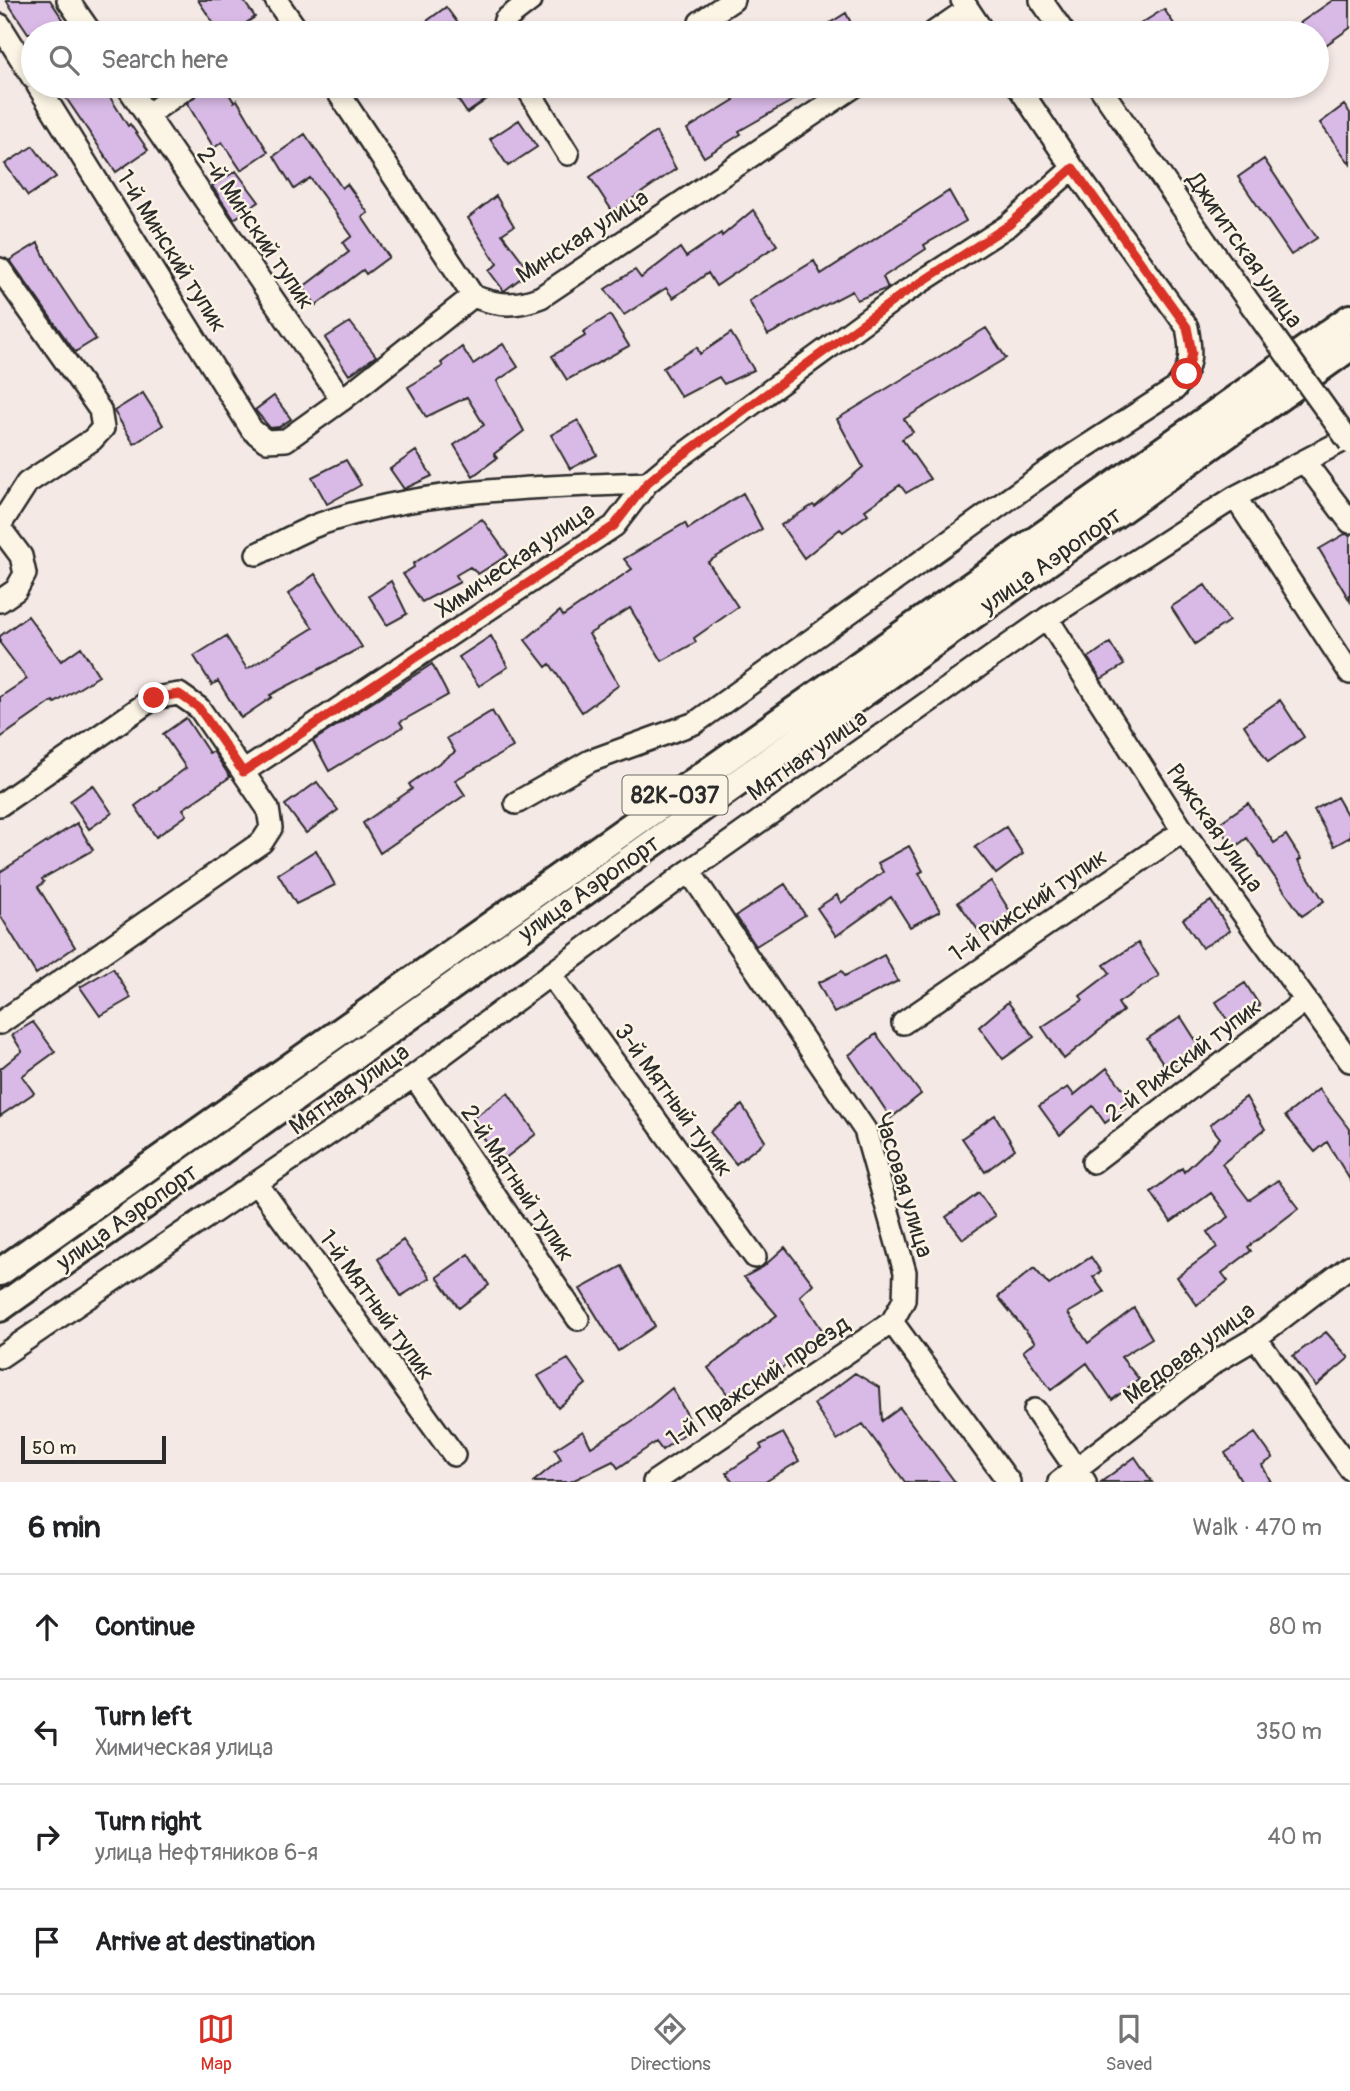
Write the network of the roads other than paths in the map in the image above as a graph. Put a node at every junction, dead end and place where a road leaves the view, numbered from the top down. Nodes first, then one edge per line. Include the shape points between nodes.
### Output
1 (68, 0) edge
2 (276, 0) edge
3 (531, 0) edge
4 (733, 0) edge
5 (1041, 0) edge
6 (965, 5) edge
7 (83, 21) edge
8 (291, 21) edge
9 (505, 21) edge
10 (702, 21) edge
11 (947, 21) edge
12 (976, 21) edge
13 (1055, 21) edge
14 (0, 25) edge
15 (21, 59) edge
16 (46, 98) edge
17 (135, 98) edge
18 (172, 98) edge
19 (342, 98) edge
20 (533, 98) edge
21 (837, 98) edge
22 (1026, 98) edge
23 (1107, 98) edge
24 (147, 115) junction
25 (568, 154) dead end
26 (1073, 168) junction
27 (0, 269) edge
28 (473, 296) junction
29 (1350, 318) edge
30 (1350, 347) edge
31 (342, 400) junction
32 (1350, 437) edge
33 (1350, 443) edge
34 (1304, 461) junction
35 (647, 483) junction
36 (1235, 497) junction
37 (1350, 522) edge
38 (0, 527) edge
39 (257, 554) dead end
40 (0, 601) edge
41 (1046, 618) junction
42 (1350, 673) edge
43 (243, 772) junction
44 (516, 803) dead end
45 (0, 805) edge
46 (1183, 831) junction
47 (689, 871) junction
48 (550, 974) junction
49 (1306, 1000) junction
50 (0, 1023) edge
51 (903, 1023) dead end
52 (1350, 1061) edge
53 (414, 1076) junction
54 (1093, 1162) dead end
55 (258, 1185) junction
56 (755, 1256) dead end
57 (1350, 1266) edge
58 (0, 1272) edge
59 (0, 1308) edge
60 (578, 1319) dead end
61 (892, 1322) junction
62 (1256, 1338) junction
63 (0, 1357) edge
64 (1035, 1410) dead end
65 (454, 1455) dead end
66 (1350, 1469) edge
67 (1081, 1475) edge
68 (654, 1482) edge
69 (1009, 1482) edge
70 (1059, 1482) edge

1 - 7 street
2 - 8 street
3 - 9 street
4 - 10 street
5 - 13 street
6 - 11 street
6 - 12 street
14 - 15 street
16 - 31 street, 1-й Минский тупик via 253,430 266,441 286,440
17 - 24 street, 2-й Минский тупик
18 - 24 street
19 - 28 street
20 - 25 street
21 - 28 street, Минская улица via 541,297 521,306
22 - 26 street
23 - 33 street, Джигитская улица, bridge
24 - 31 street, 2-й Минский тупик
26 - 35 street, Химическая улица via 1009,225 900,296
26 - 44 street via 1187,327 1192,353 1187,374 1175,389 1034,481 695,723 590,761
27 - 38 street via 100,411 103,428 27,483
28 - 31 street
29 - 58 main road, улица Аэропорт / 82К-037
30 - 59 main road, улица Аэропорт
32 - 34 street, Мятная улица
34 - 36 street, Мятная улица
34 - 37 street
35 - 39 street via 526,488 435,499 320,525
35 - 43 street, Химическая улица via 614,526
36 - 41 street, Мятная улица
36 - 42 street
38 - 40 street via 21,556 25,575 16,590
41 - 46 street, Рижская улица
41 - 47 street, Мятная улица
43 - 45 street via 199,708 179,694 154,698
43 - 50 street via 268,809 271,828 262,842
46 - 49 street, Рижская улица
46 - 51 street, 1-й Рижский тупик
47 - 48 street, Мятная улица
47 - 61 street, Часовая улица via 865,1130 905,1272 904,1300
48 - 53 street, Мятная улица
48 - 56 street, 3-й Мятный тупик
49 - 52 street, Рижская улица
49 - 54 street, 2-й Рижский тупик
53 - 55 street, Мятная улица
53 - 60 street, 2-й Мятный тупик
55 - 63 street, Мятная улица
55 - 65 street, 1-й Мятный тупик
57 - 62 street, Медовая улица
61 - 68 street, 1-й Пражский проезд
61 - 69 street
62 - 66 street
62 - 67 street, Медовая улица via 1215,1362
64 - 67 street
67 - 70 street, Медовая улица

